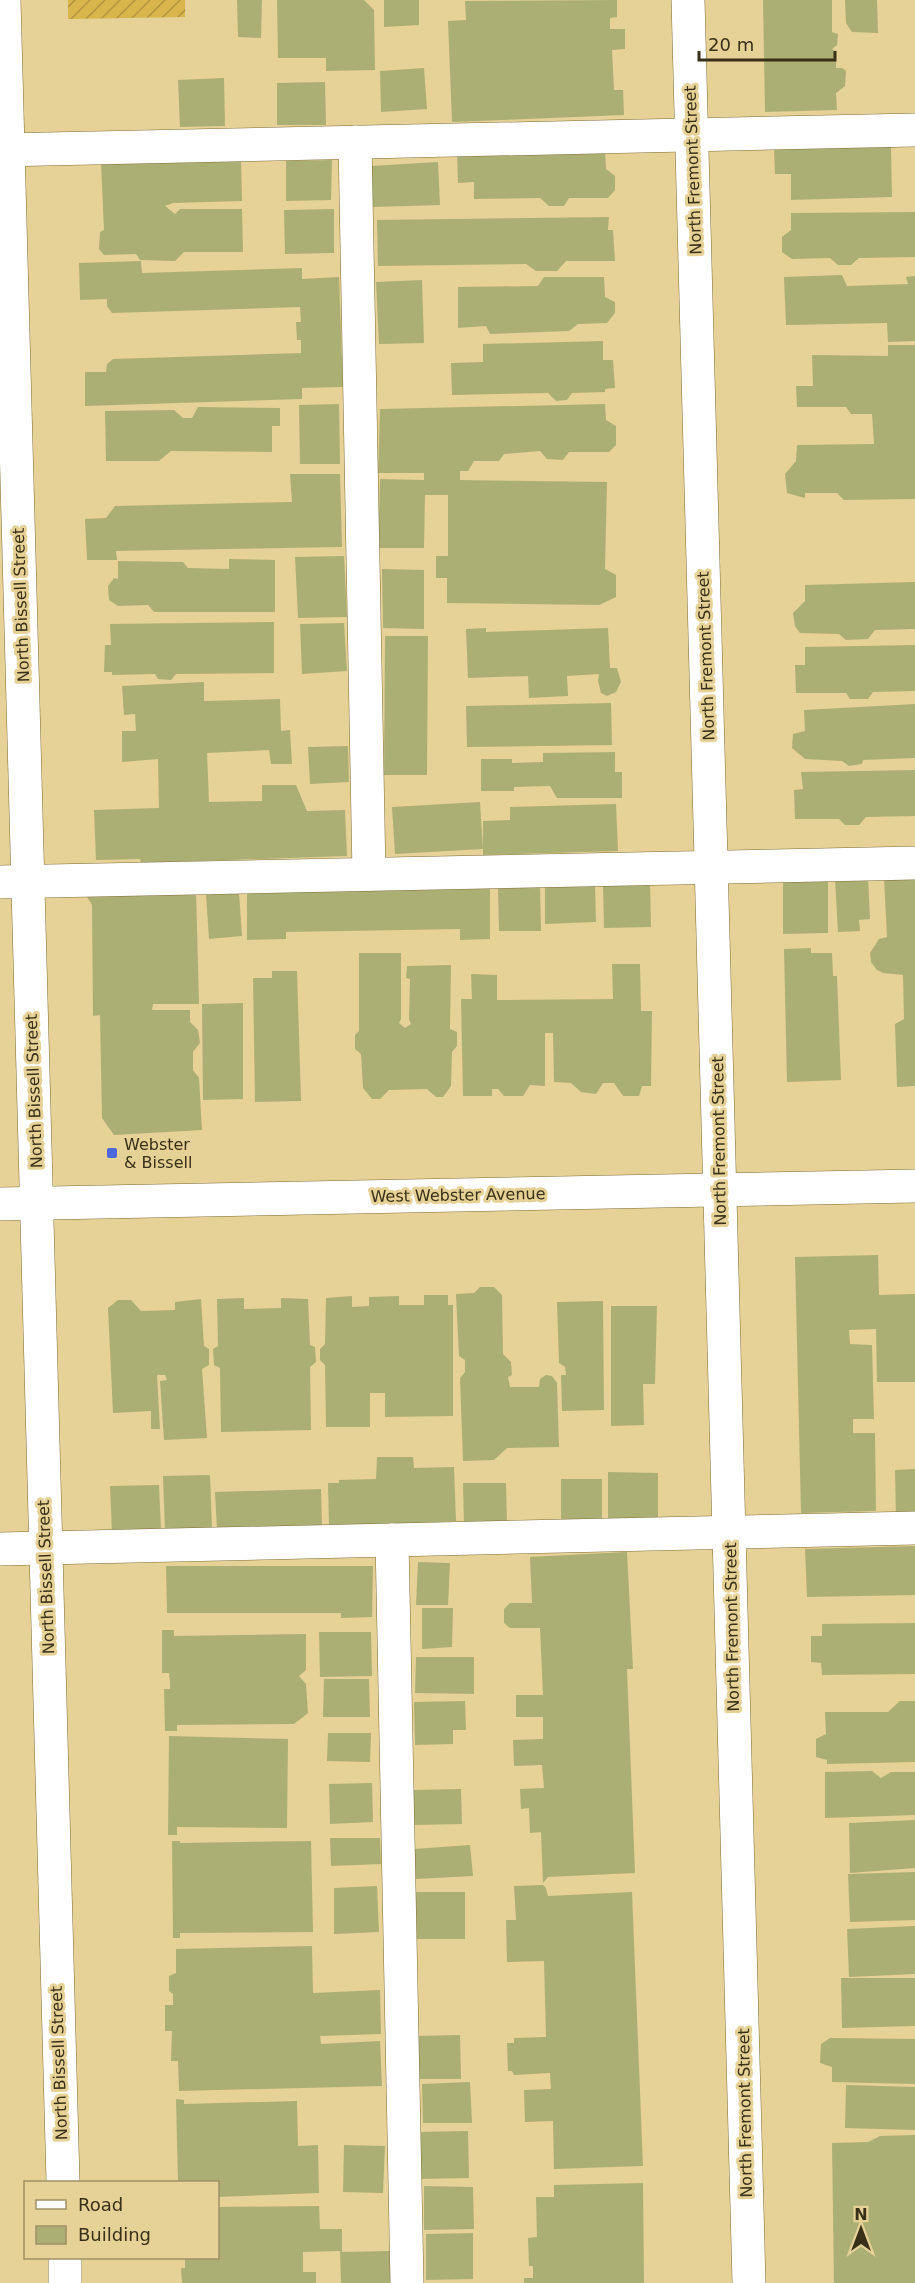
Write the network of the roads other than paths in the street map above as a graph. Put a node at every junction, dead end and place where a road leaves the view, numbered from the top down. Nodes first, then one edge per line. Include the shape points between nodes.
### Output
1 (4, 0) edge
2 (688, 0) edge
3 (915, 130) edge
4 (692, 135) junction
5 (355, 142) junction
6 (4, 150) edge
7 (915, 863) edge
8 (712, 867) junction
9 (369, 874) junction
10 (14, 882) edge
11 (915, 1186) edge
12 (720, 1190) junction
13 (37, 1203) junction
14 (0, 1204) edge
15 (915, 1528) edge
16 (729, 1533) junction
17 (392, 1540) junction
18 (46, 1548) junction
19 (0, 1549) edge
20 (63, 2181) edge
21 (65, 2259) edge
22 (65, 2283) edge
23 (407, 2283) edge
24 (749, 2283) edge

1 - 6 street, North Bissell Street
2 - 4 street, North Fremont Street
3 - 4 street
4 - 5 street
4 - 8 street, North Fremont Street
5 - 6 street
5 - 9 street
6 - 10 street, North Bissell Street
7 - 8 street
8 - 9 street
8 - 12 street, North Fremont Street
9 - 10 street
10 - 13 street, North Bissell Street
11 - 12 street, West Webster Avenue
12 - 13 street, West Webster Avenue
12 - 16 street, North Fremont Street
13 - 14 street, West Webster Avenue
13 - 18 street, North Bissell Street
15 - 16 street
16 - 17 street
16 - 24 street, North Fremont Street
17 - 18 street
17 - 23 street
18 - 19 street
18 - 20 street, North Bissell Street
21 - 22 street

